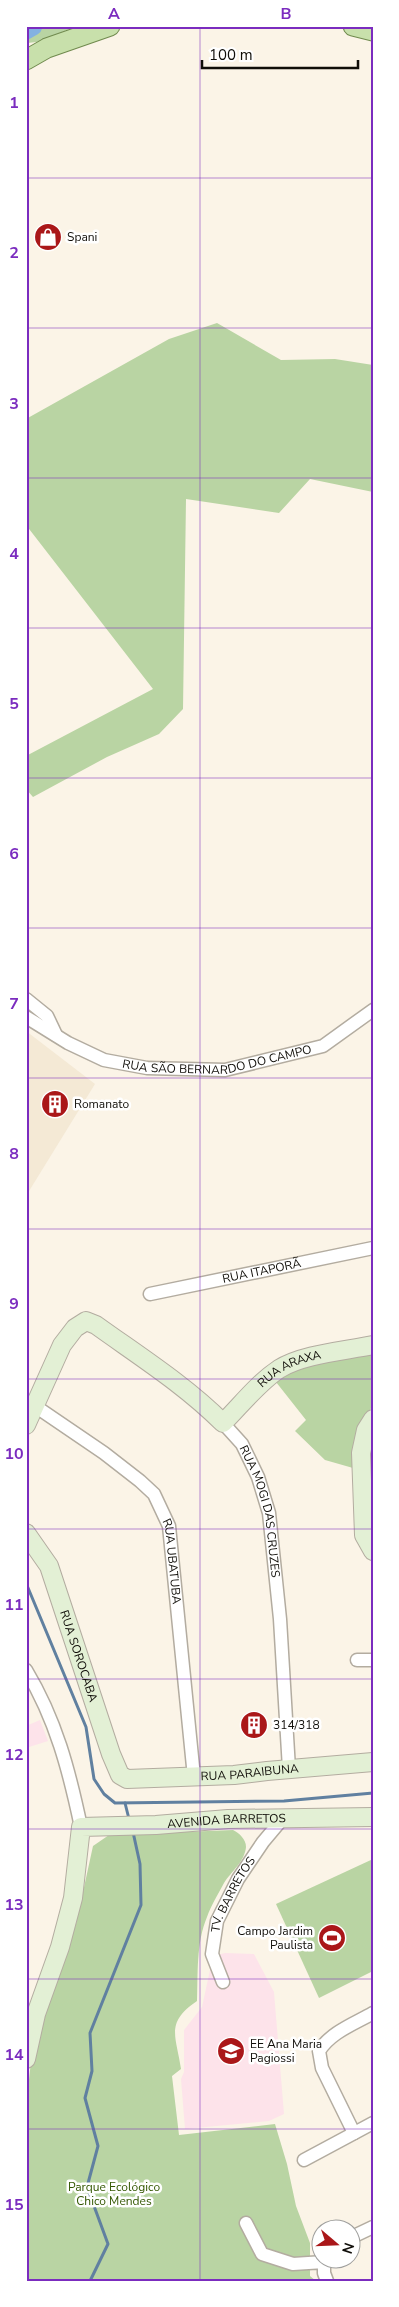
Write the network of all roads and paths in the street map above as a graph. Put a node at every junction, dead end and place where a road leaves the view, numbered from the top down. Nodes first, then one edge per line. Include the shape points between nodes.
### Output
1 (110, 26) edge
2 (353, 26) edge
3 (373, 31) edge
4 (26, 60) edge
5 (26, 999) edge
6 (373, 1010) edge
7 (26, 1017) edge
8 (56, 1035) junction
9 (373, 1248) edge
10 (150, 1294) dead end
11 (373, 1345) edge
12 (35, 1406) junction
13 (373, 1419) edge
14 (223, 1423) junction
15 (26, 1425) edge
16 (26, 1533) edge
17 (373, 1551) edge
18 (357, 1660) dead end
19 (373, 1660) edge
20 (26, 1670) edge
21 (373, 1762) edge
22 (289, 1769) junction
23 (194, 1777) junction
24 (127, 1779) joint
25 (284, 1817) junction
26 (373, 1817) edge
27 (81, 1826) junction
28 (223, 1982) dead end
29 (31, 2012) edge
30 (373, 2014) edge
31 (26, 2036) edge
32 (26, 2059) edge
33 (373, 2124) edge
34 (354, 2133) junction
35 (304, 2160) dead end
36 (246, 2223) dead end
37 (312, 2262) edge

1 - 4 main road via 47,48
2 - 3 main road
5 - 8 street via 47,1016
6 - 8 street, RUA SÃO BERNARDO DO CAMPO via 323,1046 224,1070 147,1068 104,1060
7 - 8 street, RUA SÃO BERNARDO DO CAMPO
9 - 10 street, RUA ITAPORÃ
11 - 14 street, RUA ARAXA via 302,1360 280,1369
12 - 14 street, RUA MOGI DAS CRUZES via 62,1345 75,1328 86,1322 96,1325 203,1402
12 - 15 street
12 - 23 street, RUA UBATUBA via 140,1481 154,1494 169,1526
13 - 17 street via 366,1430 361,1453 364,1536
14 - 22 street, RUA MOGI DAS CRUZES via 242,1444 258,1477 269,1513 280,1620
16 - 24 street, RUA SOROCABA via 49,1566 116,1768
18 - 19 street
20 - 27 street via 51,1717 68,1767
21 - 22 street, RUA PARAIBUNA
22 - 23 street, RUA PARAIBUNA
23 - 24 street, RUA PARAIBUNA
25 - 26 street, AVENIDA BARRETOS
25 - 27 street, AVENIDA BARRETOS
25 - 28 street, TV. BARRETOS via 238,1879 217,1921 212,1954
27 - 29 street via 73,1898 60,1947
29 - 31 street
29 - 32 street
30 - 34 street via 335,2034 319,2051 322,2068
33 - 34 street
34 - 35 street
36 - 37 street via 262,2254 293,2264

